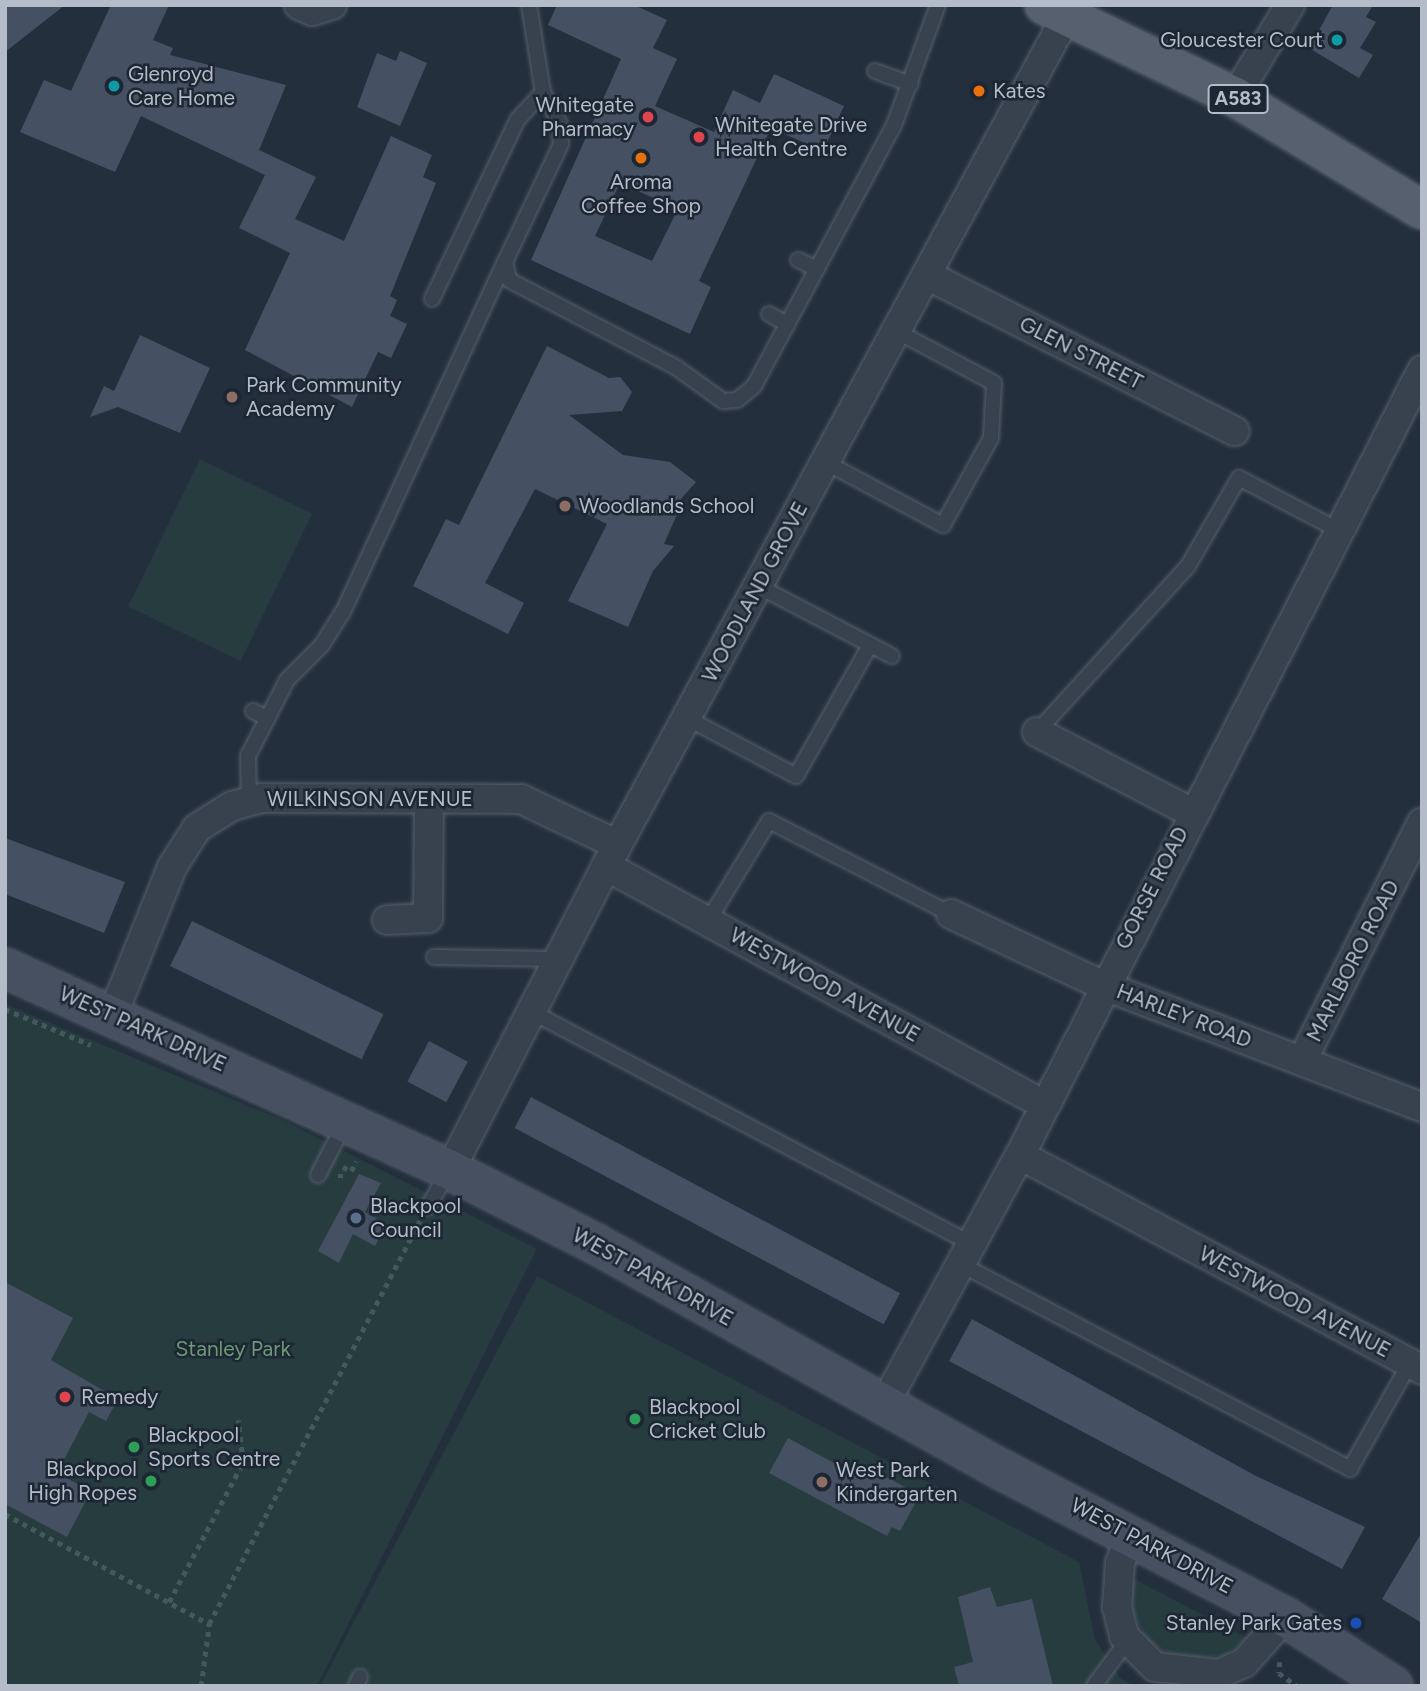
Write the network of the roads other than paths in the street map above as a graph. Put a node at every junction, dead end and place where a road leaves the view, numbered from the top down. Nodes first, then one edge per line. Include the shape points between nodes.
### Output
1 (299, 5) edge
2 (332, 5) edge
3 (530, 5) edge
4 (938, 5) edge
5 (1290, 5) edge
6 (1055, 11) edge
7 (875, 71) dead end
8 (911, 84) junction
9 (1235, 97) junction
10 (551, 99) junction
11 (1422, 210) edge
12 (798, 260) dead end
13 (505, 262) junction
14 (817, 269) junction
15 (927, 275) junction
16 (432, 299) dead end
17 (769, 314) dead end
18 (788, 324) junction
19 (896, 331) junction
20 (1422, 370) edge
21 (1235, 431) dead end
22 (825, 462) junction
23 (1338, 530) junction
24 (758, 586) junction
25 (870, 645) junction
26 (892, 656) dead end
27 (253, 711) dead end
28 (267, 718) junction
29 (687, 718) junction
30 (1037, 733) joint
31 (429, 799) junction
32 (249, 802) junction
33 (1191, 812) junction
34 (1422, 822) edge
35 (612, 856) junction
36 (951, 914) joint
37 (387, 920) dead end
38 (708, 921) junction
39 (434, 957) dead end
40 (557, 959) junction
41 (5, 968) edge
42 (1102, 985) junction
43 (530, 1010) junction
44 (103, 1030) junction
45 (1302, 1061) junction
46 (1044, 1105) junction
47 (1422, 1107) edge
48 (340, 1133) junction
49 (1020, 1155) junction
50 (450, 1170) junction
51 (318, 1175) dead end
52 (428, 1207) road end
53 (966, 1254) junction
54 (1416, 1366) edge
55 (884, 1405) junction
56 (1132, 1533) junction
57 (1274, 1631) junction
58 (1127, 1641) junction
59 (1167, 1679) edge
60 (1094, 1686) edge
61 (1352, 1686) edge
62 (1393, 1686) edge

1 - 2 street via 312,11
3 - 10 lane
4 - 8 lane
5 - 9 street
6 - 9 main road, A583
6 - 15 street, WOODLAND GROVE
7 - 8 lane
8 - 14 lane
9 - 11 main road, A583
10 - 13 lane via 561,145
10 - 16 lane via 518,119
12 - 14 lane
13 - 18 lane via 509,280 530,294 677,369 694,386 723,401 737,400 754,386
13 - 28 lane via 342,612 322,645 287,680
14 - 18 lane
15 - 19 street, WOODLAND GROVE
15 - 21 street, GLEN STREET
17 - 18 lane
19 - 22 street, WOODLAND GROVE
19 - 22 lane via 994,383 992,438 943,525
20 - 23 street, GORSE ROAD
22 - 24 street, WOODLAND GROVE
23 - 30 lane via 1239,478 1188,566
23 - 33 street, GORSE ROAD
24 - 25 lane
24 - 29 street, WOODLAND GROVE
25 - 26 lane
25 - 29 lane via 796,776
27 - 28 lane
28 - 32 lane via 248,756
29 - 35 street, WOODLAND GROVE
30 - 33 street
31 - 32 street, WILKINSON AVENUE
31 - 35 street, WILKINSON AVENUE via 522,799
31 - 37 street via 428,918
32 - 44 street, WILKINSON AVENUE via 197,828 172,867
33 - 42 street, GORSE ROAD
34 - 45 street, MARLBORO ROAD
35 - 38 street, WESTWOOD AVENUE
35 - 40 street, WOODLAND GROVE
36 - 38 lane via 769,821
36 - 42 street, HARLEY ROAD
38 - 46 street, WESTWOOD AVENUE
39 - 40 lane
40 - 43 street, WOODLAND GROVE
41 - 44 street, WEST PARK DRIVE
42 - 45 street, HARLEY ROAD
42 - 46 street, GORSE ROAD
43 - 50 street, WOODLAND GROVE
43 - 53 lane
44 - 48 street, WEST PARK DRIVE
45 - 47 street, HARLEY ROAD
46 - 49 street, GORSE ROAD
48 - 50 street, WEST PARK DRIVE
48 - 51 lane
49 - 53 street, GORSE ROAD
49 - 54 street, WESTWOOD AVENUE
50 - 52 lane
50 - 55 street, WEST PARK DRIVE
53 - 54 lane via 1350,1469
53 - 55 street, GORSE ROAD
55 - 56 street, WEST PARK DRIVE
56 - 57 street, WEST PARK DRIVE
56 - 58 street via 1116,1584
57 - 59 street via 1219,1674
57 - 61 street, WEST PARK DRIVE
57 - 62 street, WEST PARK DRIVE
58 - 59 street
58 - 60 lane

